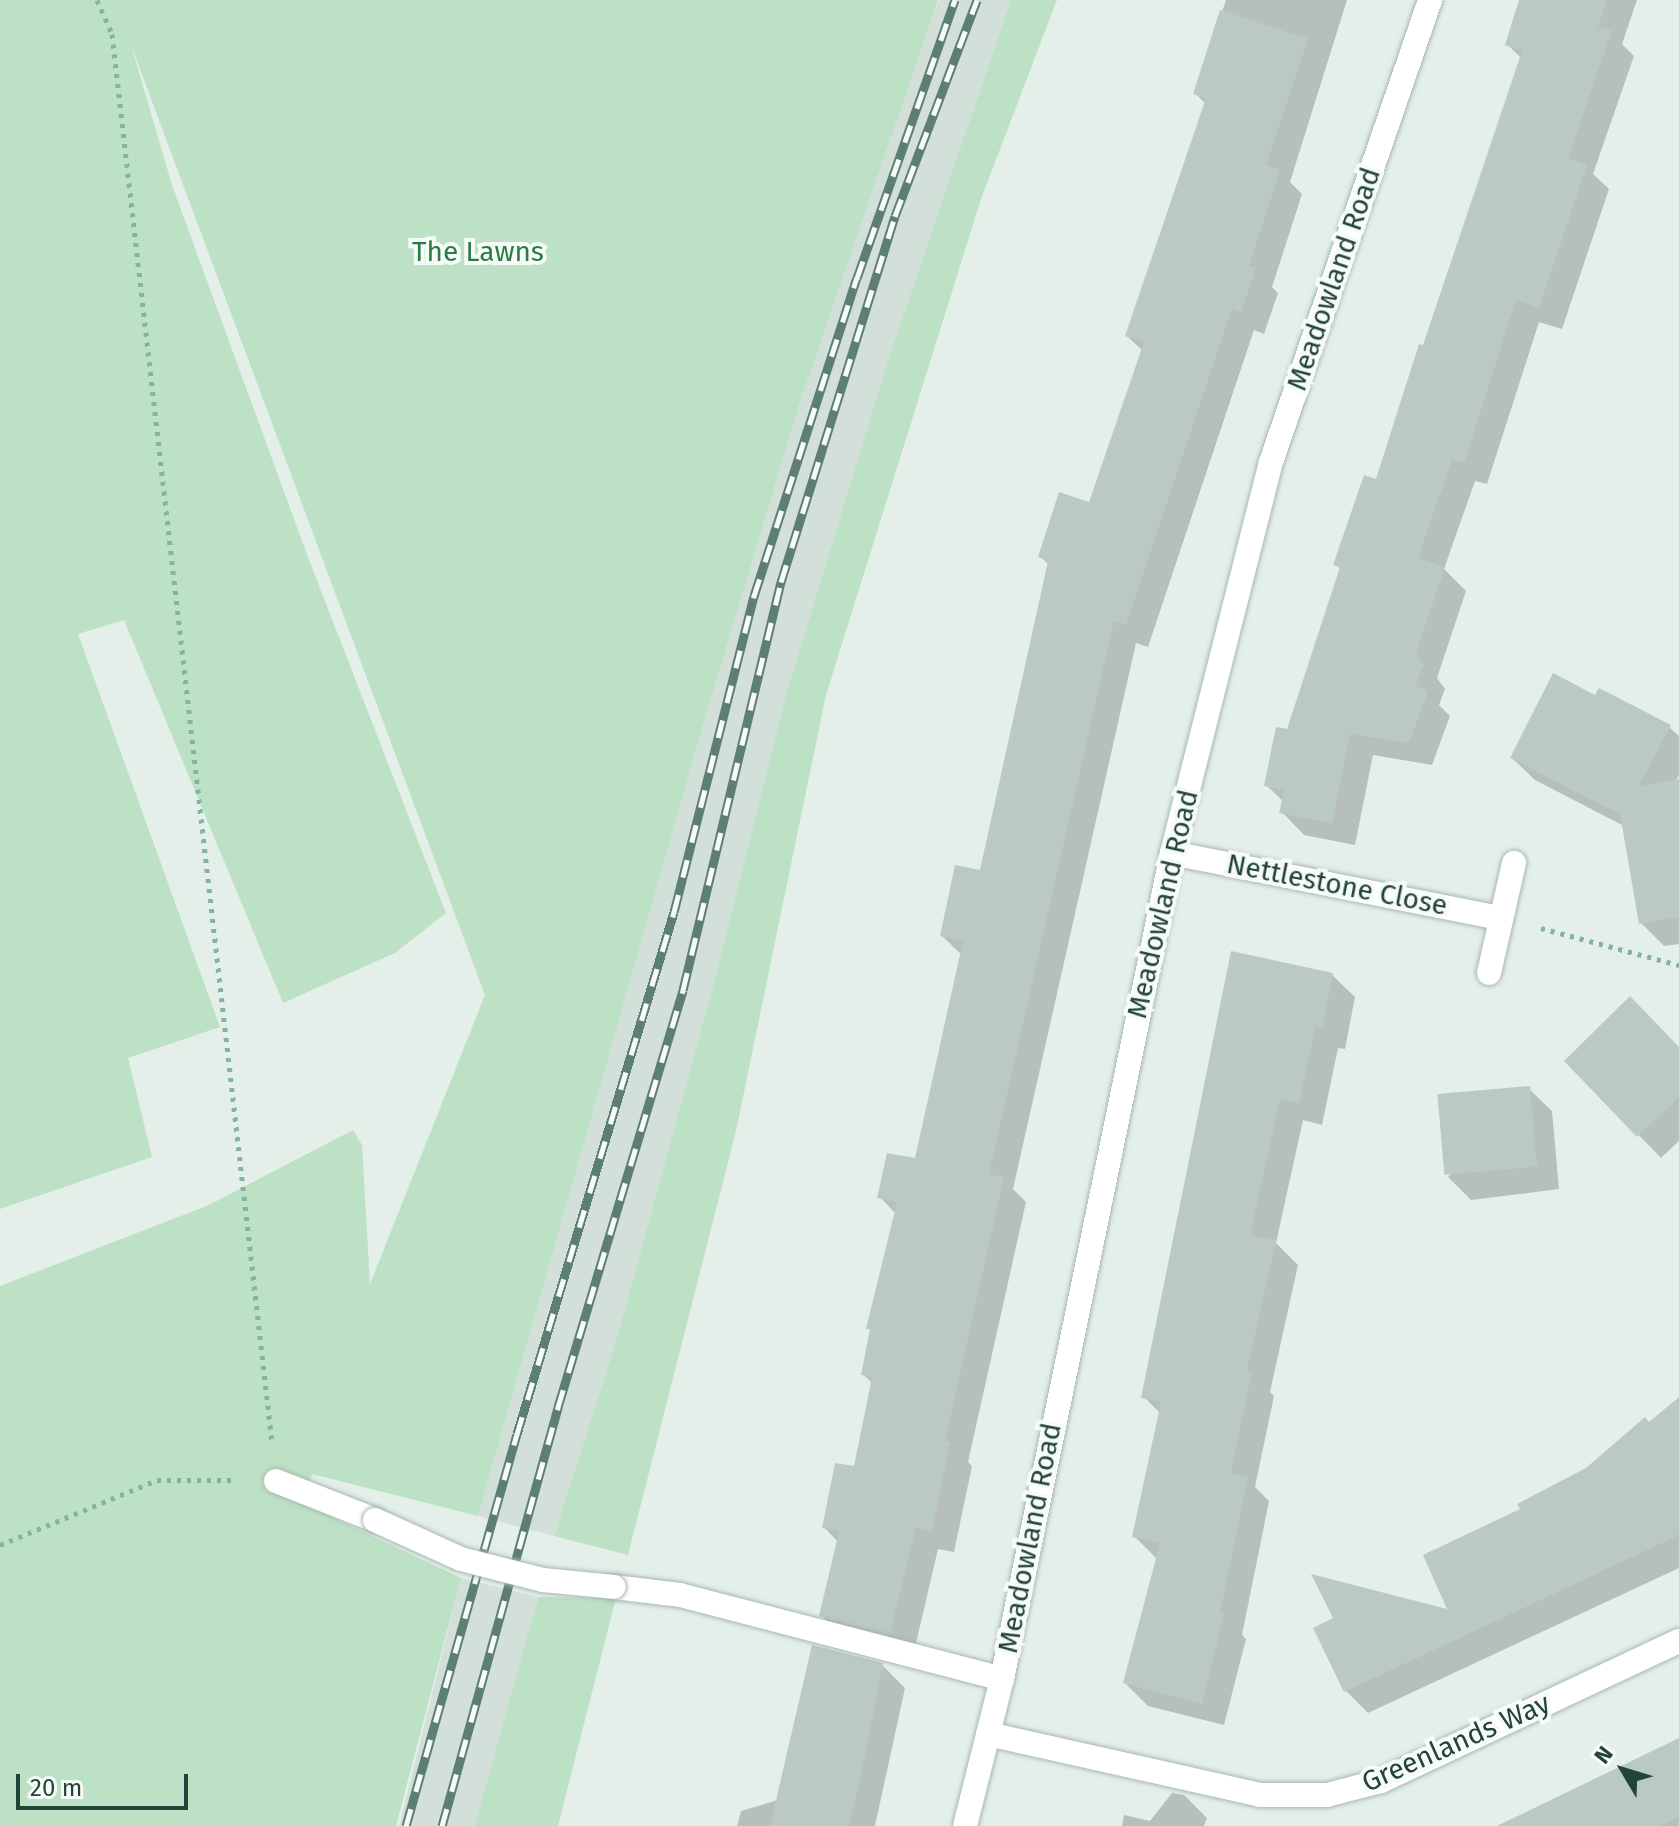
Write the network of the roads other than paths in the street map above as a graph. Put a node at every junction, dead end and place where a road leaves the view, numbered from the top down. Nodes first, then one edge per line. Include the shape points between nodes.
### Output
1 (1430, 0) edge
2 (1172, 853) junction
3 (1514, 863) dead end
4 (1501, 918) junction
5 (1489, 973) dead end
6 (276, 1481) road end
7 (1679, 1641) edge
8 (1002, 1679) junction
9 (988, 1734) junction
10 (965, 1826) edge

1 - 2 street, Meadowland Road via 1271,462
2 - 4 street, Nettlestone Close
2 - 8 street, Meadowland Road
3 - 4 street
4 - 5 street
6 - 8 street, bridge via 461,1559 543,1580 680,1595
7 - 9 street, Greenlands Way via 1381,1781 1327,1795 1260,1795
8 - 9 street, Meadowland Road
9 - 10 street, Meadowland Road

